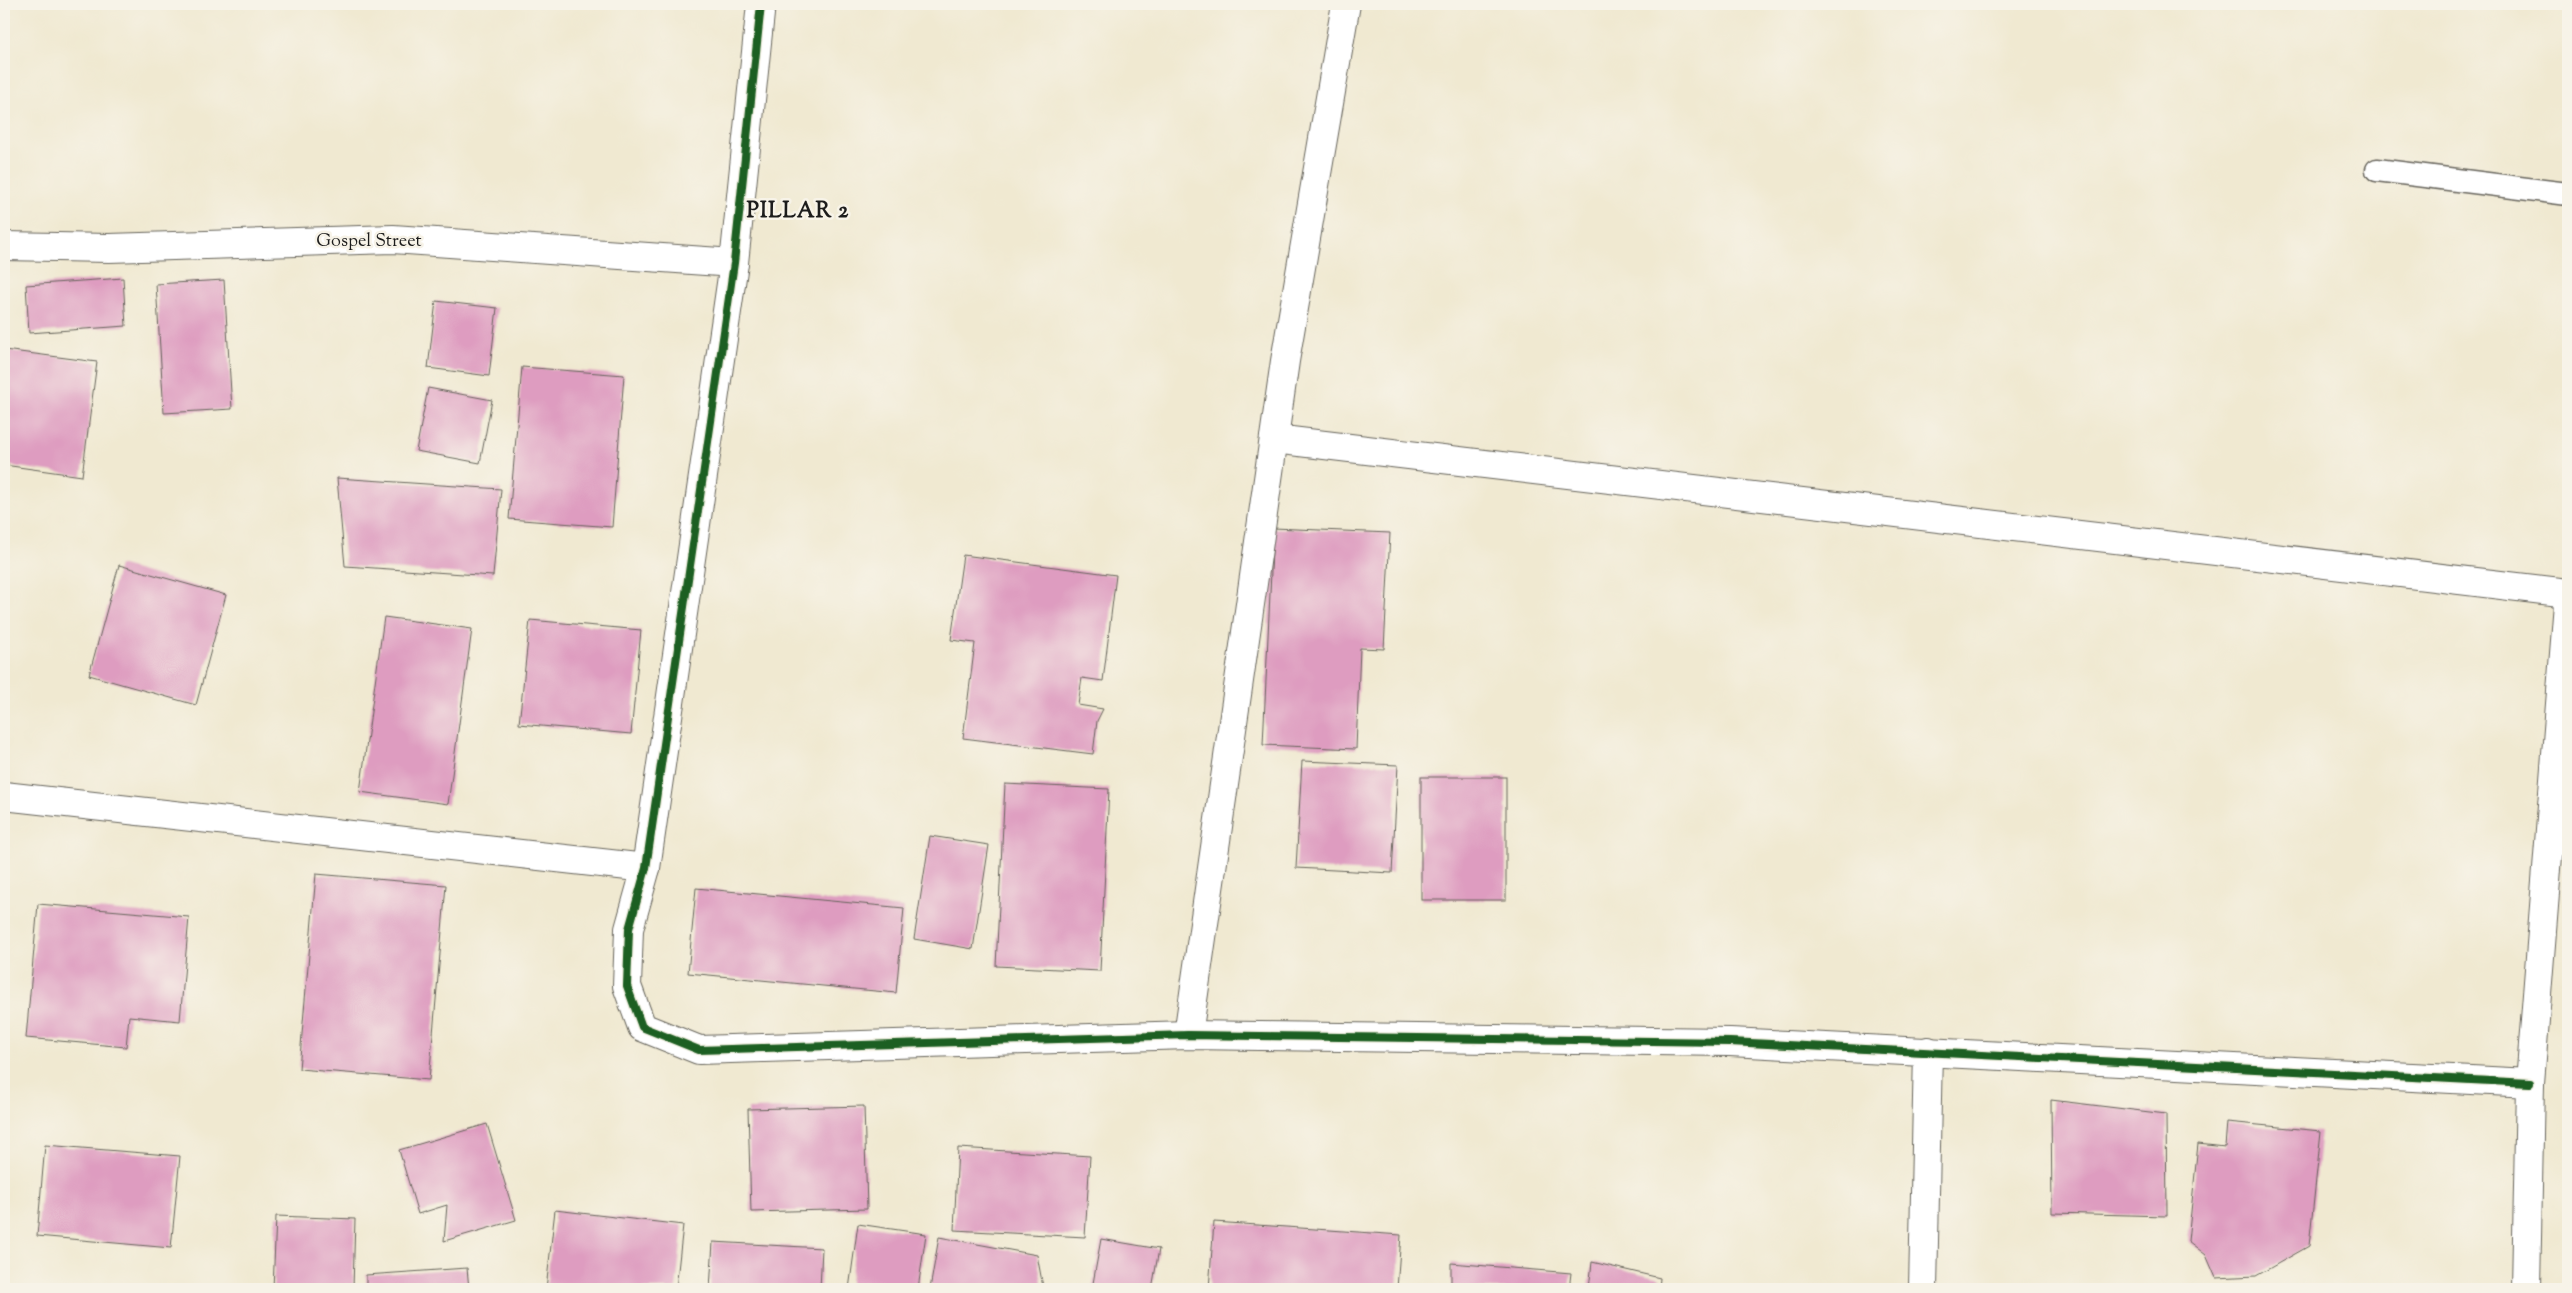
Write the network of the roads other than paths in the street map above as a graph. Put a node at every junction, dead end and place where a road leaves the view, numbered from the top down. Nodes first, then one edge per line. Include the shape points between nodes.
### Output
1 (761, 4) edge
2 (1346, 4) edge
3 (2377, 170) dead end
4 (2568, 194) edge
5 (4, 246) edge
6 (734, 263) junction
7 (1274, 439) junction
8 (2568, 593) edge
9 (2568, 604) edge
10 (4, 796) edge
11 (646, 868) junction
12 (1188, 1035) junction
13 (1928, 1051) junction
14 (2530, 1083) junction
15 (1923, 1289) edge
16 (2526, 1289) edge

1 - 6 street
2 - 7 street
3 - 4 lane
5 - 6 street, Gospel Street via 109,248 393,240
6 - 11 street
7 - 8 street
7 - 12 street
9 - 14 street
10 - 11 street
11 - 12 street via 630,929 627,986 642,1027 699,1050
12 - 13 street via 1730,1042
13 - 14 street
13 - 15 street
14 - 16 street

